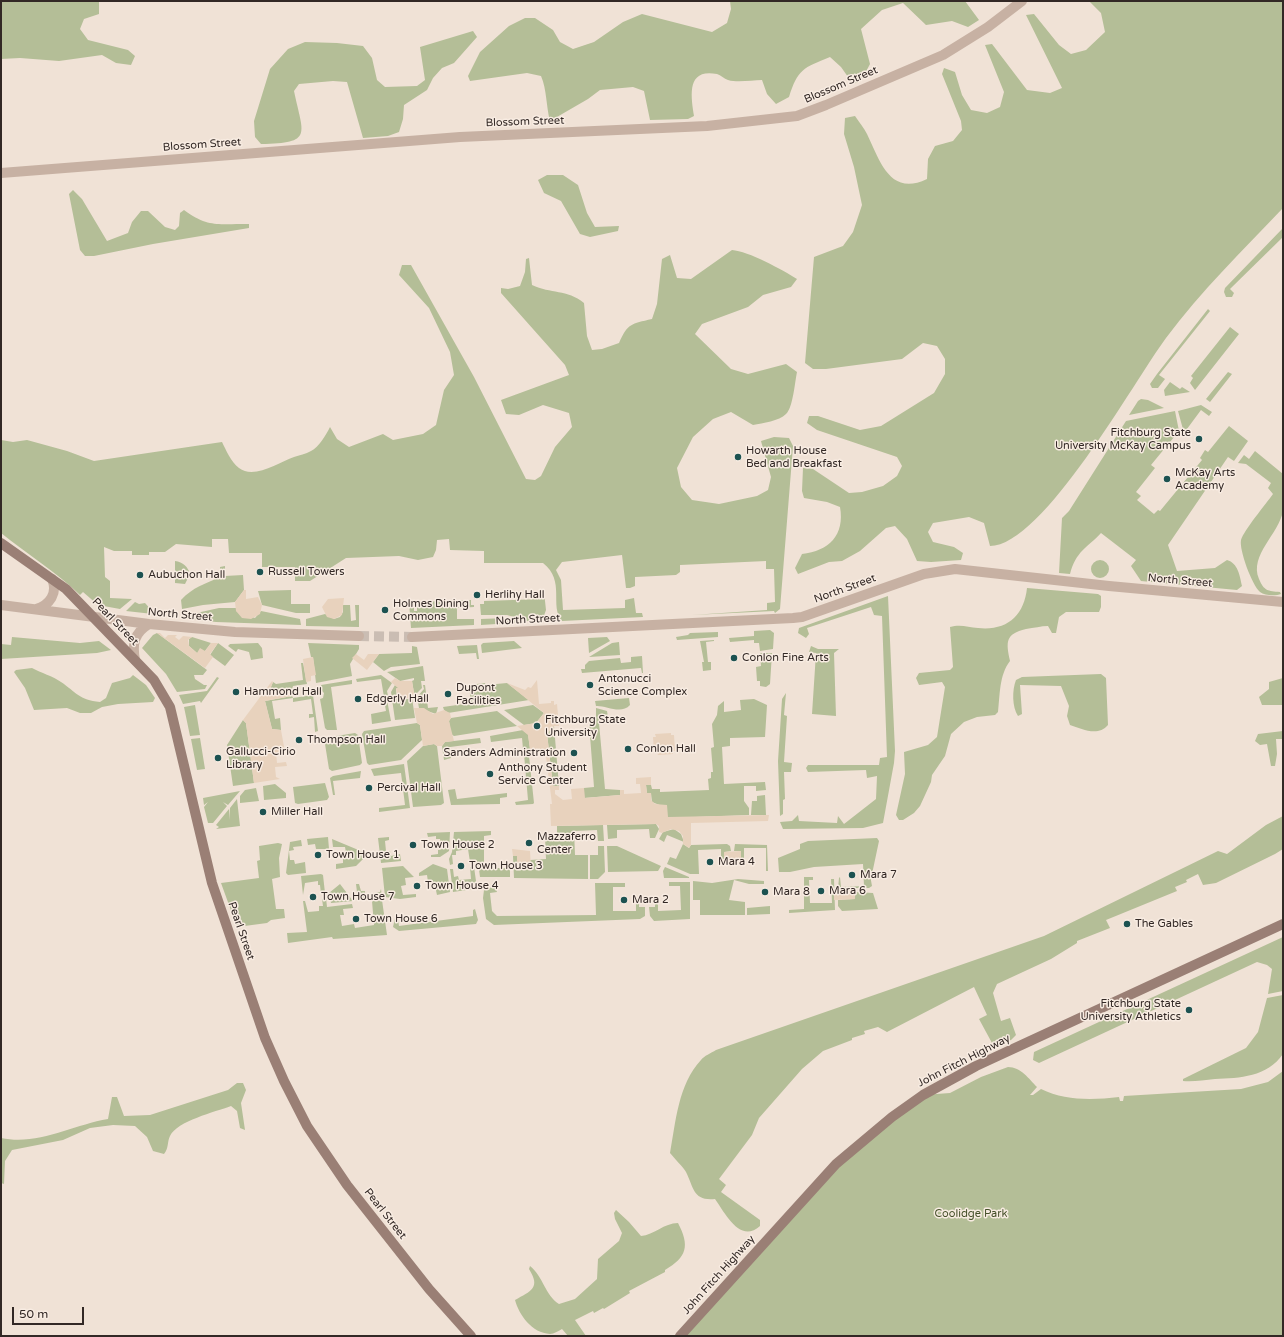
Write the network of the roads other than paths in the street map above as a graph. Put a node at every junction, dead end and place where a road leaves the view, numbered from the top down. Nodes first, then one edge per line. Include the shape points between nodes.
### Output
1 (1022, 1) edge
2 (1, 173) edge
3 (1, 542) edge
4 (52, 579) junction
5 (1283, 602) edge
6 (1, 605) edge
7 (36, 609) junction
8 (94, 617) junction
9 (149, 624) junction
10 (359, 636) tunnel mouth
11 (412, 637) tunnel mouth
12 (135, 660) junction
13 (1283, 924) edge
14 (471, 1336) edge
15 (680, 1336) edge

1 - 2 street, Blossom Street via 988,27 943,55 797,116 707,126 460,137
3 - 4 main road, Pearl Street
4 - 7 street via 54,594 46,605
4 - 8 main road, Pearl Street
5 - 11 street, North Street via 955,569 924,574 802,617
6 - 7 street, North Street
7 - 8 street, North Street
8 - 9 street, North Street
8 - 12 main road, Pearl Street
9 - 10 street, North Street via 235,632
9 - 12 street via 137,634 134,641
12 - 14 main road, Pearl Street via 154,680 170,707 212,883 265,1038 284,1081 307,1126 347,1185 429,1289
13 - 15 main road, John Fitch Highway via 976,1066 923,1095 892,1117 836,1164

